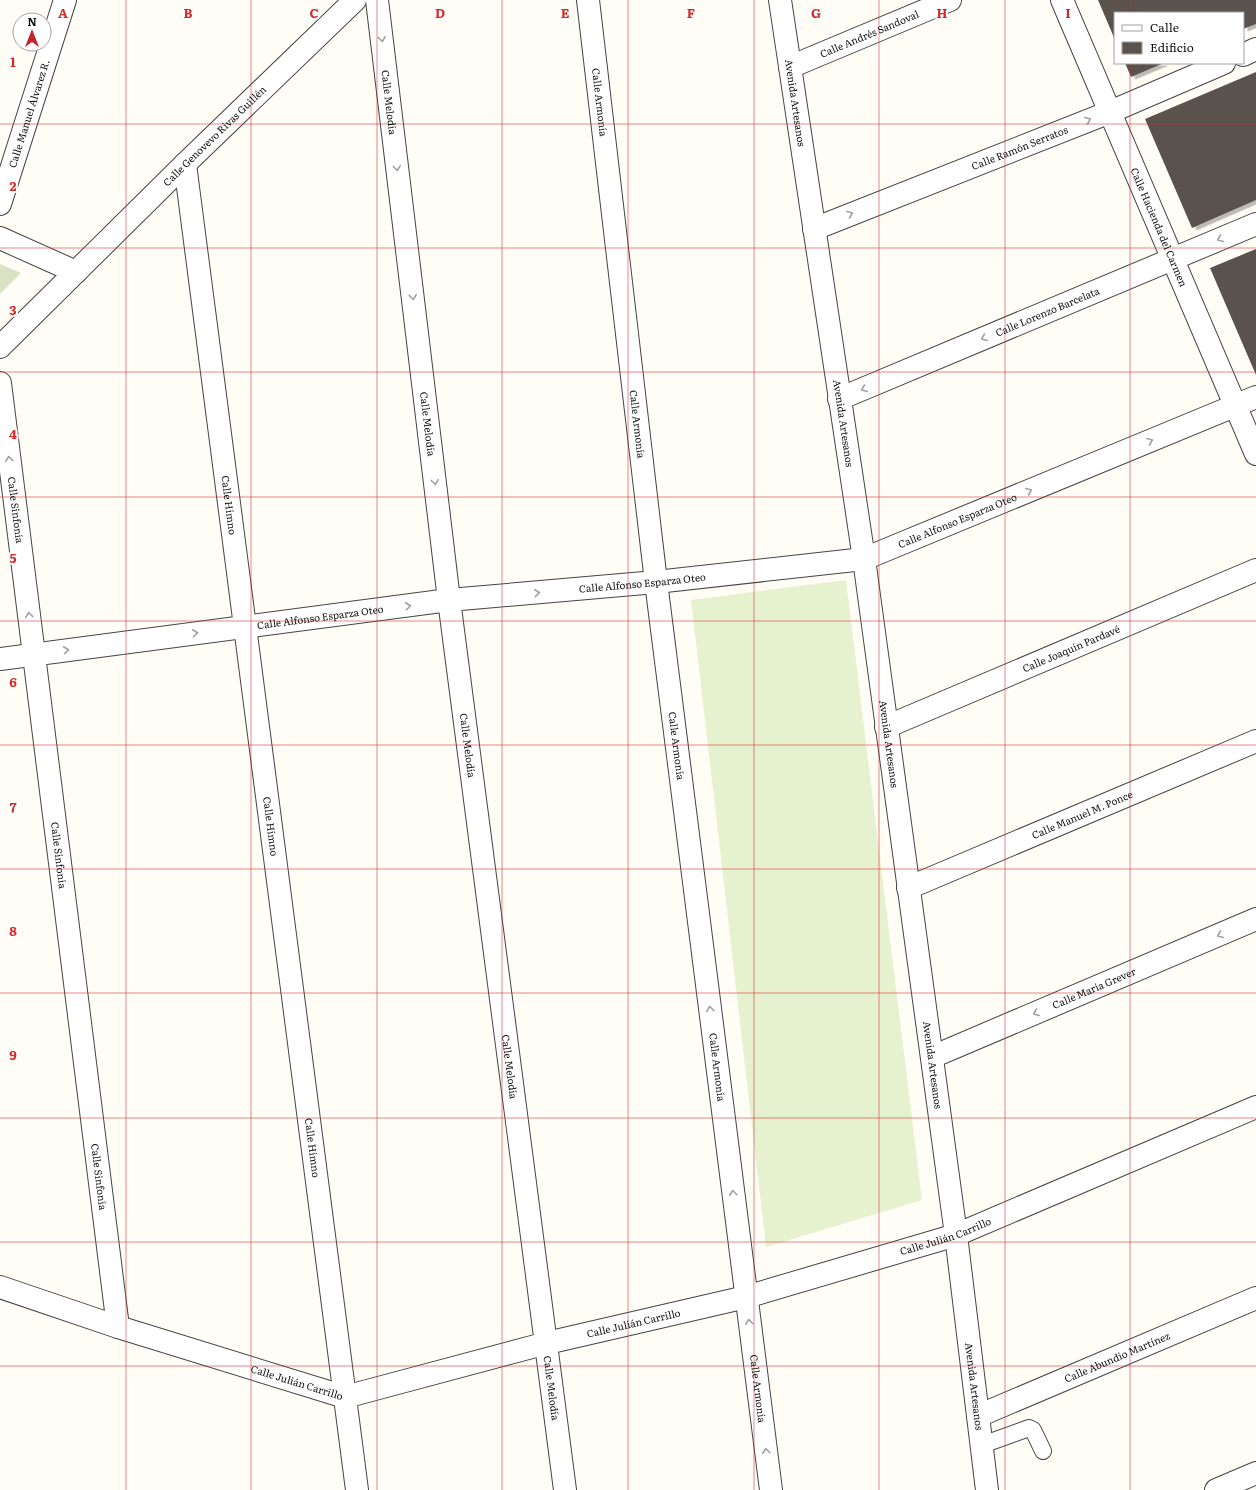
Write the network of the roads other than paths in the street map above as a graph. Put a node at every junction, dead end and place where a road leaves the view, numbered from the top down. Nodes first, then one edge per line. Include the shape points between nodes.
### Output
1 (66, 0) edge
2 (355, 0) edge
3 (377, 0) edge
4 (588, 0) edge
5 (780, 0) edge
6 (950, 0) edge
7 (1062, 0) edge
8 (1256, 49) edge
9 (1244, 55) edge
10 (1222, 64) edge
11 (790, 68) junction
12 (1110, 112) junction
13 (185, 164) junction
14 (0, 204) edge
15 (1256, 224) edge
16 (814, 229) junction
17 (0, 238) edge
18 (1173, 259) junction
19 (76, 272) junction
20 (0, 347) edge
21 (0, 383) edge
22 (1256, 397) edge
23 (840, 399) junction
24 (1236, 406) junction
25 (1256, 454) edge
26 (864, 559) junction
27 (1256, 570) edge
28 (656, 582) junction
29 (449, 600) junction
30 (245, 627) junction
31 (34, 654) junction
32 (0, 659) edge
33 (886, 727) junction
34 (1256, 741) edge
35 (908, 888) junction
36 (1256, 919) edge
37 (932, 1057) junction
38 (1256, 1107) edge
39 (956, 1235) junction
40 (0, 1287) edge
41 (746, 1297) junction
42 (1256, 1298) edge
43 (118, 1327) junction
44 (547, 1343) junction
45 (345, 1398) junction
46 (978, 1416) junction
47 (982, 1445) junction
48 (1043, 1451) dead end
49 (1256, 1473) edge
50 (357, 1490) edge
51 (565, 1490) edge
52 (770, 1490) edge
53 (987, 1490) edge
54 (1216, 1490) edge

1 - 14 street, Calle Manuel Álvarez R.
2 - 13 street, Calle Genovevo Rivas Guillén
3 -> 29 street, Calle Melodía
4 - 28 street, Calle Armonía
5 - 11 street, Avenida Artesanos
6 - 11 street, Calle Andrés Sandoval
7 - 12 street, Calle Hacienda del Carmen
8 - 9 street
10 - 12 street, Calle Ramón Serratos
11 - 16 street, Avenida Artesanos
16 -> 12 street, Calle Ramón Serratos
12 - 18 street, Calle Hacienda del Carmen
13 - 19 street, Calle Genovevo Rivas Guillén
13 - 30 street, Calle Himno
15 -> 18 street, Calle Lorenzo Barcelata
16 - 23 street, Avenida Artesanos
17 - 19 street
18 -> 23 street, Calle Lorenzo Barcelata
18 - 24 street, Calle Hacienda del Carmen
19 - 20 street, Calle Genovevo Rivas Guillén
31 -> 21 street, Calle Sinfonía
22 - 24 street, Calle Alfonso Esparza Oteo
23 - 26 street, Avenida Artesanos
24 - 25 street, Calle Hacienda del Carmen
26 -> 24 street, Calle Alfonso Esparza Oteo
26 - 28 street, Calle Alfonso Esparza Oteo
26 - 33 street, Avenida Artesanos
27 - 33 street, Calle Joaquín Pardavé
29 -> 28 street, Calle Alfonso Esparza Oteo
41 -> 28 street, Calle Armonía
30 -> 29 street, Calle Alfonso Esparza Oteo
29 - 44 street, Calle Melodía
31 -> 30 street, Calle Alfonso Esparza Oteo
30 - 45 street, Calle Himno
31 - 32 street, Calle Alfonso Esparza Oteo
31 - 43 street, Calle Sinfonía
33 - 35 street, Avenida Artesanos
34 - 35 street, Calle Manuel M. Ponce
35 - 37 street, Avenida Artesanos
36 -> 37 street, Calle María Grever
37 - 39 street, Avenida Artesanos
38 - 39 street, Calle Julián Carrillo
39 - 41 street, Calle Julián Carrillo
39 - 46 street, Avenida Artesanos
40 - 43 street, Calle Julián Carrillo
41 - 44 street, Calle Julián Carrillo
52 -> 41 street, Calle Armonía
42 - 46 street, Calle Abundio Martínez
43 - 45 street, Calle Julián Carrillo
44 - 45 street, Calle Julián Carrillo
44 - 51 street, Calle Melodía
45 - 50 street, Calle Himno
46 - 47 street, Avenida Artesanos
47 - 48 lane via 1029,1428 1034,1430
47 - 53 street, Avenida Artesanos
49 - 54 street

